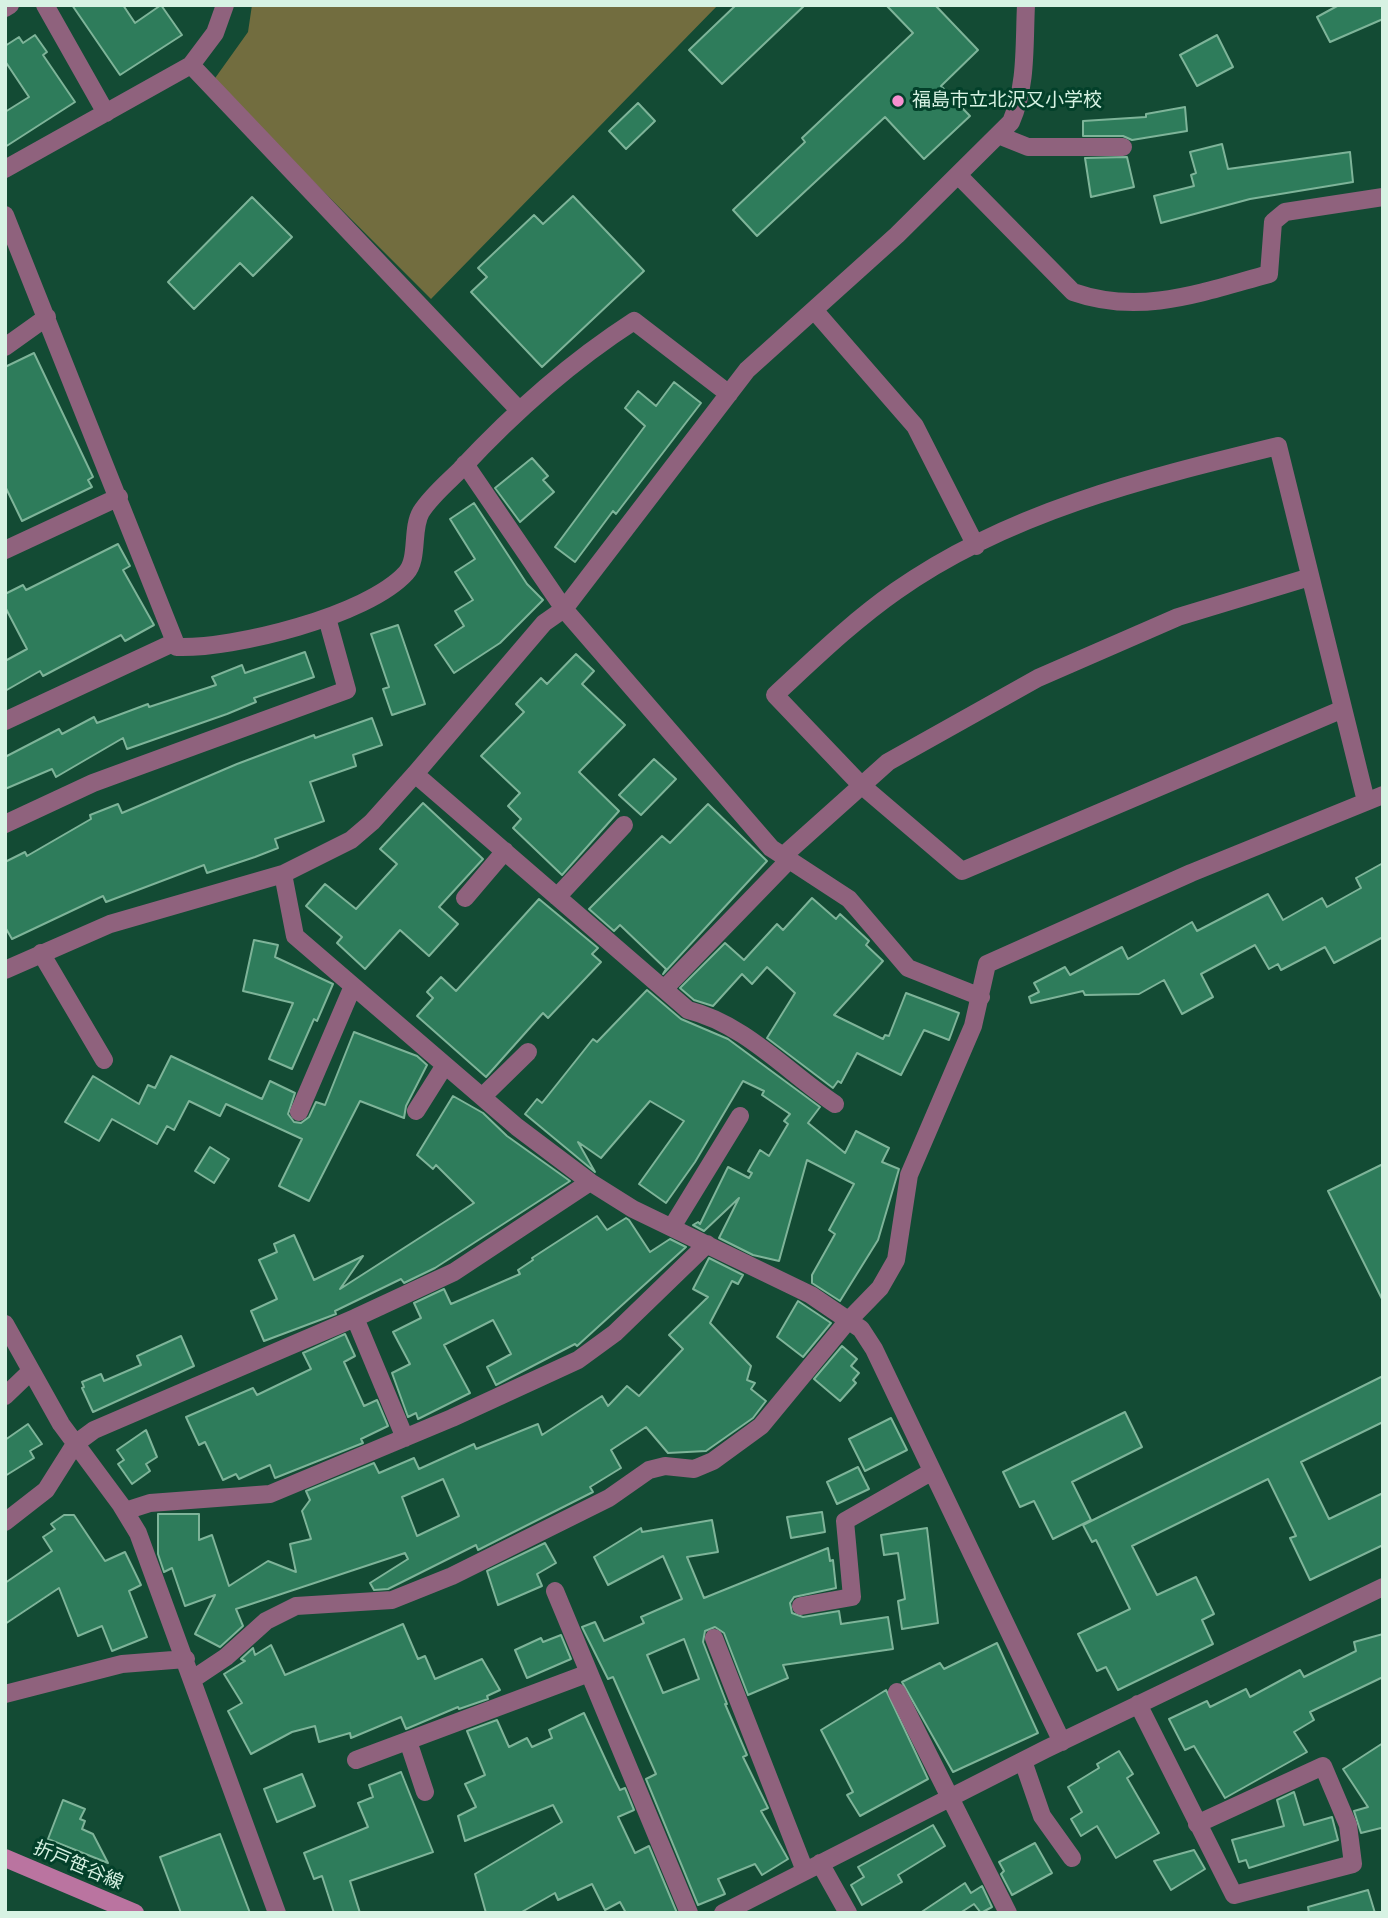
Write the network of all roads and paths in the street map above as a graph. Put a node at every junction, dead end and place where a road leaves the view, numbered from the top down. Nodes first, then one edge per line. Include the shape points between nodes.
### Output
1 (45, 5) edge
2 (225, 5) edge
3 (1026, 5) edge
4 (191, 65) junction
5 (107, 113) junction
6 (998, 135) junction
7 (1123, 147) dead end
8 (5, 169) edge
9 (959, 176) junction
10 (1383, 197) edge
11 (5, 215) edge
12 (814, 310) junction
13 (47, 317) junction
14 (5, 347) edge
15 (729, 394) junction
16 (519, 410) junction
17 (465, 464) junction
18 (119, 497) junction
19 (976, 546) junction
20 (5, 550) edge
21 (1310, 577) junction
22 (564, 609) junction
23 (327, 618) junction
24 (175, 642) junction
25 (1343, 709) junction
26 (5, 721) edge
27 (415, 774) junction
28 (860, 784) junction
29 (1374, 798) edge
30 (5, 824) edge
31 (625, 825) dead end
32 (505, 852) junction
33 (786, 858) junction
34 (283, 874) junction
35 (557, 897) junction
36 (465, 898) dead end
37 (41, 953) junction
38 (5, 970) edge
39 (353, 986) junction
40 (664, 989) junction
41 (981, 997) junction
42 (528, 1052) dead end
43 (104, 1060) dead end
44 (445, 1065) junction
45 (482, 1097) junction
46 (835, 1104) dead end
47 (416, 1111) dead end
48 (299, 1112) dead end
49 (740, 1115) dead end
50 (590, 1182) junction
51 (672, 1227) junction
52 (707, 1244) junction
53 (355, 1318) junction
54 (850, 1321) junction
55 (5, 1324) edge
56 (30, 1372) junction
57 (5, 1396) edge
58 (405, 1438) junction
59 (75, 1444) junction
60 (931, 1472) junction
61 (125, 1511) junction
62 (5, 1522) edge
63 (1383, 1587) edge
64 (555, 1591) dead end
65 (801, 1606) dead end
66 (714, 1638) dead end
67 (186, 1659) junction
68 (589, 1673) junction
69 (193, 1679) junction
70 (897, 1692) dead end
71 (5, 1694) edge
72 (1138, 1704) junction
73 (408, 1741) junction
74 (1062, 1742) junction
75 (356, 1760) dead end
76 (1023, 1761) junction
77 (425, 1792) dead end
78 (950, 1798) junction
79 (1197, 1824) junction
80 (5, 1858) edge
81 (1072, 1858) dead end
82 (813, 1867) junction
83 (135, 1913) edge
84 (278, 1913) edge
85 (689, 1913) edge
86 (723, 1913) edge
87 (848, 1913) edge
88 (1008, 1913) edge

1 - 5 street
2 - 4 street via 215,33
3 - 6 street via 1020,103
4 - 5 street
4 - 16 street
5 - 8 street
6 - 7 street via 1028,147
6 - 9 street
9 - 10 street via 1073,292 1123,305 1179,298 1269,274 1273,222 1285,212
9 - 12 street
11 - 13 street
12 - 15 street via 747,370
12 - 19 street via 915,426
13 - 14 street
13 - 18 street
15 - 16 street via 635,321
15 - 22 street
16 - 17 street
17 - 22 street
17 - 23 street via 420,513 408,571 383,593
18 - 20 street
18 - 24 street
19 - 21 street via 1115,487 1278,446
19 - 28 street via 897,590 775,695
21 - 25 street
21 - 28 street via 1178,617 1038,678 888,762
22 - 27 street via 544,623
22 - 33 street via 771,848
23 - 24 street via 206,648 177,647
23 - 30 street via 347,690 93,783
24 - 26 street
25 - 28 street via 962,871
25 - 29 street
27 - 32 street
27 - 34 street via 351,840
28 - 33 street
29 - 41 street via 987,964
31 - 35 street
32 - 35 street
32 - 36 street
33 - 40 street
33 - 41 street via 849,899 908,968
34 - 37 street via 110,924
34 - 39 street via 295,936
35 - 40 street
37 - 38 street
37 - 43 street
39 - 44 street
39 - 48 street
40 - 46 street via 688,1010 714,1016
41 - 54 street via 909,1175 896,1260 880,1288
42 - 45 street
44 - 45 street
44 - 47 street
45 - 50 street
49 - 51 street
50 - 51 street
50 - 53 street via 454,1272
51 - 52 street
52 - 54 street via 811,1295
52 - 58 street via 615,1333 578,1360
53 - 58 street
53 - 59 street via 94,1430
54 - 60 street via 874,1349
54 - 69 street via 761,1426 713,1461 694,1469 665,1466 649,1470 600,1503 452,1576 391,1600 296,1606 266,1621
55 - 56 street
56 - 57 street
56 - 59 street
58 - 61 street via 270,1494 150,1503
59 - 61 street
59 - 62 street via 46,1490
60 - 65 street via 845,1521 852,1597
60 - 74 street
61 - 67 street via 138,1533
63 - 72 street
64 - 68 street
66 - 82 street
67 - 69 street
67 - 71 street via 122,1664
68 - 73 street
68 - 85 street
69 - 84 street
70 - 78 street
72 - 74 street
72 - 79 street
73 - 75 street
73 - 77 street
74 - 76 street
76 - 78 street
76 - 81 street via 1042,1816
78 - 82 street
78 - 88 street
79 - 79 street via 1234,1895 1353,1864 1348,1825 1323,1766
80 - 83 main road, 折戸笹谷線
82 - 86 street
82 - 87 street

